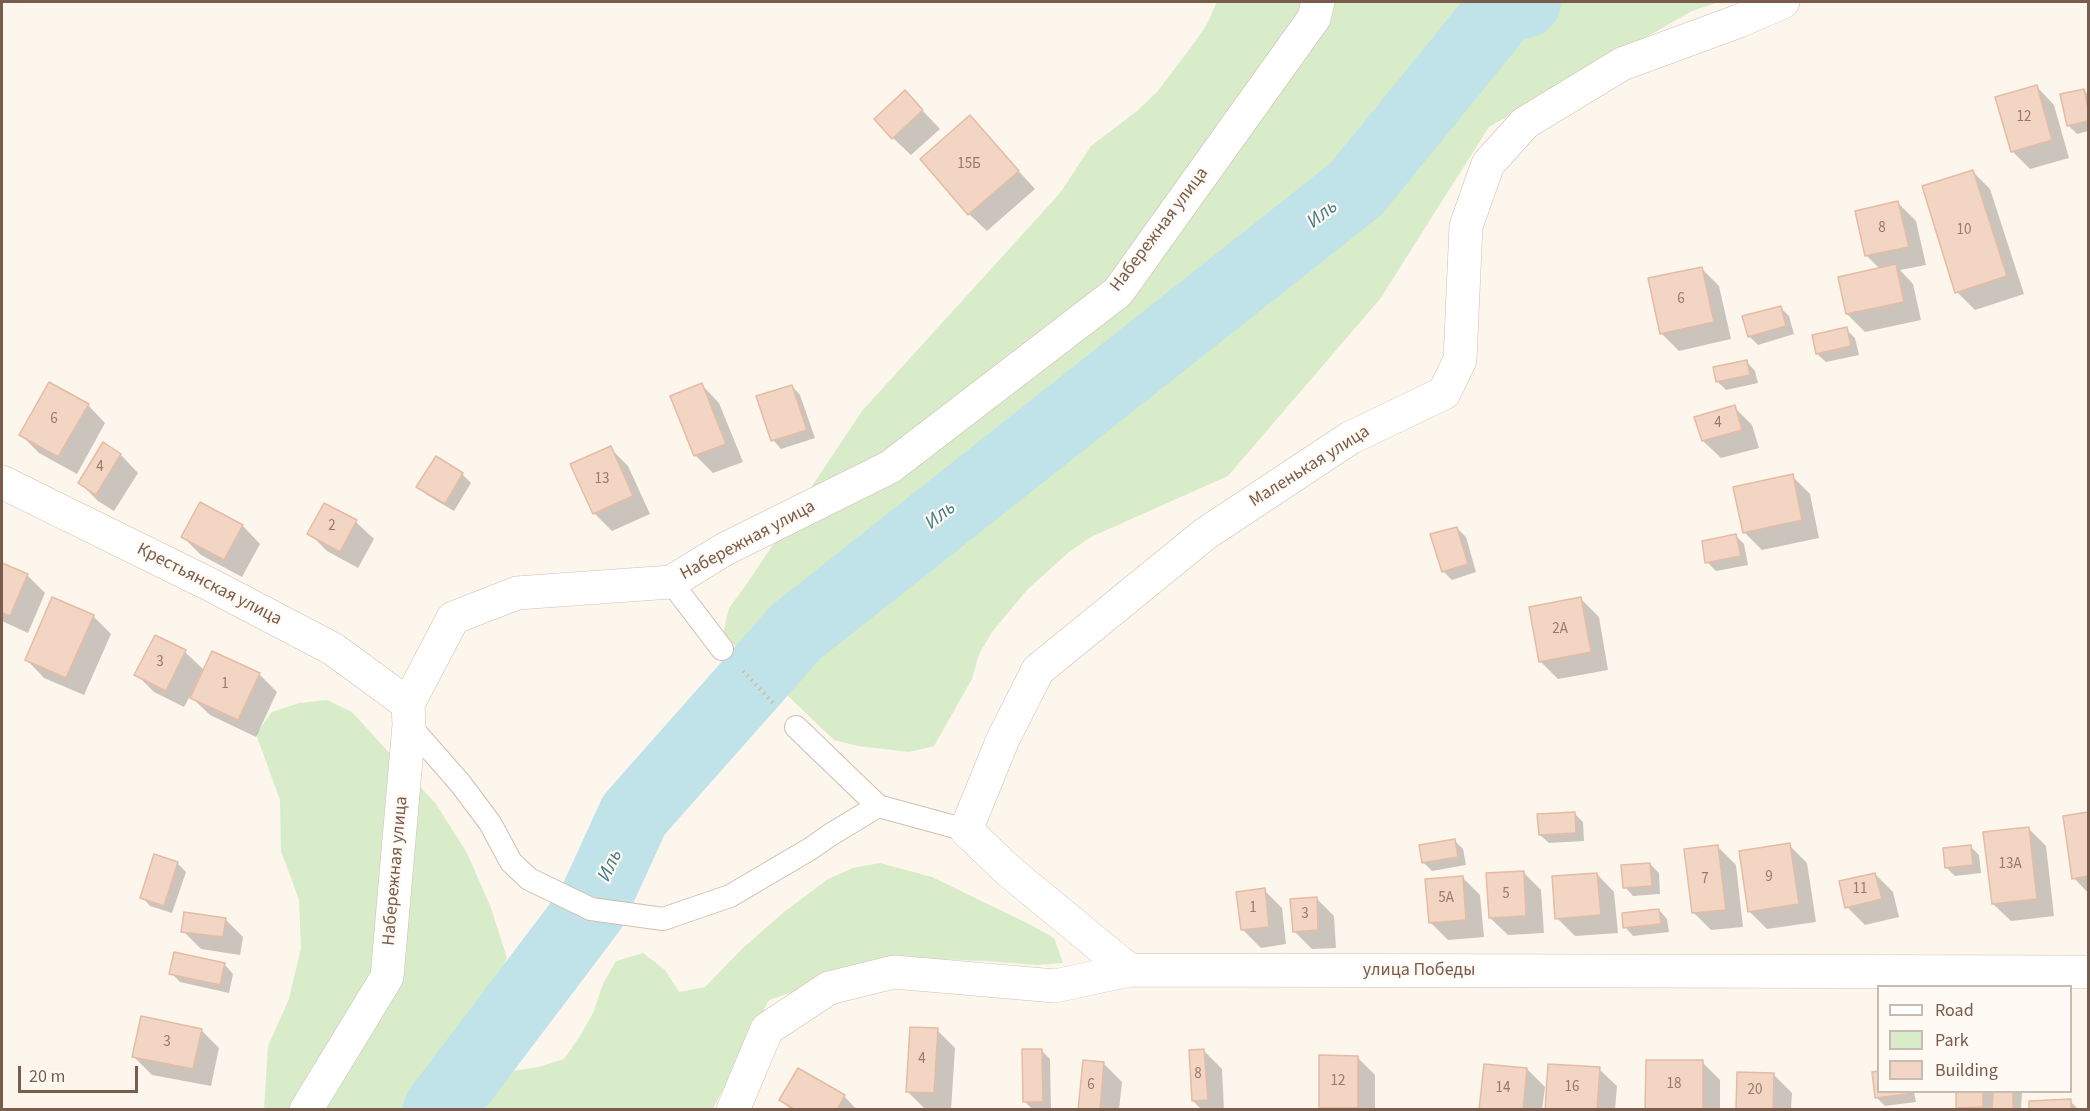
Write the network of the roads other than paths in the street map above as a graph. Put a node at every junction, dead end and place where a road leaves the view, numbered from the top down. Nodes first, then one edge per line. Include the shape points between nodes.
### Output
1 (1318, 2) edge
2 (1783, 2) edge
3 (2, 482) edge
4 (671, 582) junction
5 (722, 649) road end
6 (408, 715) junction
7 (796, 727) road end
8 (878, 806) junction
9 (966, 830) junction
10 (1129, 970) junction
11 (2088, 972) edge
12 (306, 1110) edge
13 (733, 1110) edge

1 - 4 street, Набережная улица via 1314,18 1118,292 890,467 725,549
2 - 9 street, Маленькая улица via 1622,64 1525,123 1488,164 1466,226 1460,360 1444,393 1350,438 1205,534 1038,670 1003,739
3 - 6 street, Крестьянская улица via 333,649
4 - 5 lane
4 - 6 street, Набережная улица via 517,593 453,618
6 - 8 lane via 490,823 511,862 529,879 591,909 663,919 730,896
6 - 12 street, Набережная улица via 387,977
7 - 8 lane
8 - 9 lane
9 - 10 street via 1009,871
10 - 11 street, улица Победы
10 - 13 street, улица Победы via 1055,986 894,972 830,988 766,1029

